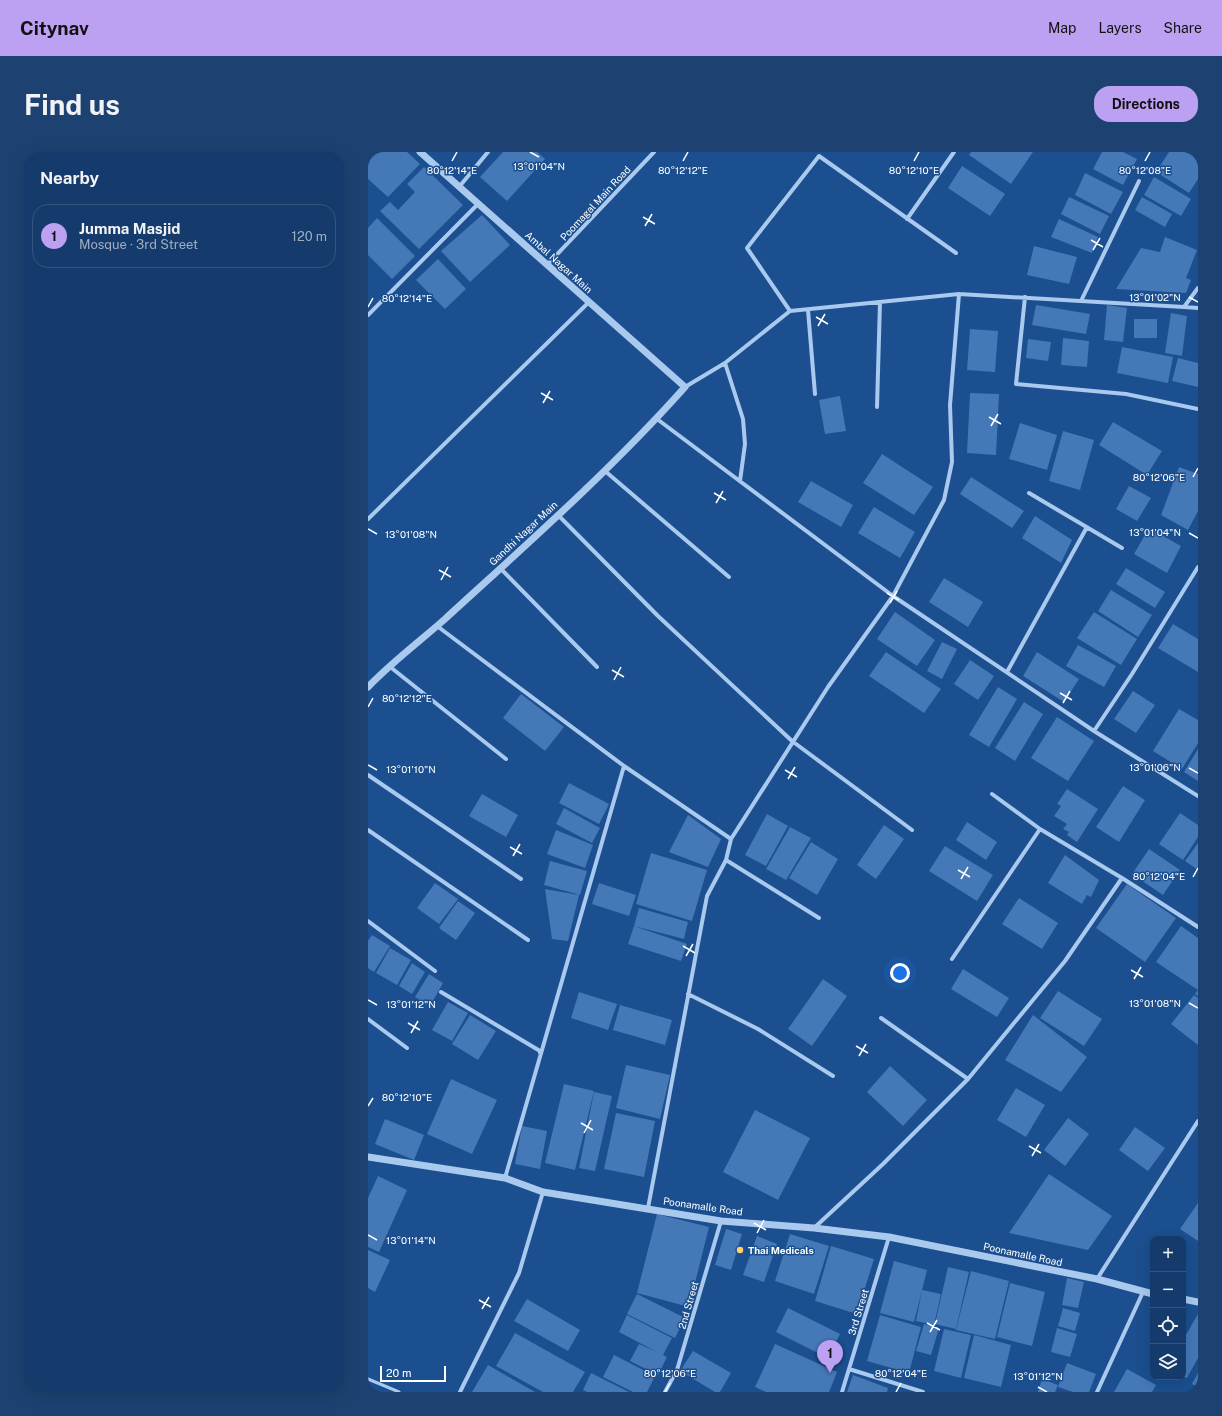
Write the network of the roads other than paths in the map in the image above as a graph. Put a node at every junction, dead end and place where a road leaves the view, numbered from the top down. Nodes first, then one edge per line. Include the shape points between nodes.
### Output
1 (420, 152) edge
2 (488, 152) edge
3 (654, 152) edge
4 (954, 152) edge
5 (1139, 181) dead end
6 (459, 188) junction
7 (478, 204) junction
8 (906, 219) junction
9 (956, 253) dead end
10 (547, 265) junction
11 (1198, 288) edge
12 (959, 294) junction
13 (1025, 297) junction
14 (1081, 301) junction
15 (589, 302) junction
16 (880, 302) junction
17 (1184, 307) junction
18 (1198, 308) edge
19 (808, 310) junction
20 (790, 311) junction
21 (368, 314) edge
22 (725, 363) junction
23 (685, 387) junction
24 (815, 394) dead end
25 (877, 407) dead end
26 (1198, 409) edge
27 (657, 419) junction
28 (605, 471) junction
29 (740, 481) junction
30 (1029, 493) dead end
31 (558, 515) junction
32 (368, 519) edge
33 (1087, 527) junction
34 (1122, 548) dead end
35 (1198, 567) edge
36 (500, 568) junction
37 (729, 578) dead end
38 (893, 596) junction
39 (437, 626) junction
40 (388, 666) junction
41 (597, 667) dead end
42 (1007, 672) junction
43 (368, 687) edge
44 (1094, 730) junction
45 (792, 741) junction
46 (506, 760) dead end
47 (624, 766) junction
48 (368, 775) edge
49 (992, 794) dead end
50 (1198, 796) edge
51 (1040, 829) junction
52 (368, 830) edge
53 (912, 830) dead end
54 (731, 839) junction
55 (726, 860) junction
56 (1122, 878) junction
57 (521, 879) dead end
58 (819, 918) dead end
59 (368, 921) edge
60 (1198, 927) edge
61 (528, 940) dead end
62 (952, 958) dead end
63 (435, 970) dead end
64 (441, 992) dead end
65 (688, 994) junction
66 (881, 1018) dead end
67 (368, 1019) edge
68 (407, 1048) dead end
69 (540, 1053) junction
70 (833, 1076) dead end
71 (968, 1080) junction
72 (1198, 1121) edge
73 (368, 1157) edge
74 (505, 1178) junction
75 (543, 1192) junction
76 (648, 1208) junction
77 (721, 1221) junction
78 (814, 1228) junction
79 (889, 1237) junction
80 (1098, 1279) junction
81 (1143, 1292) junction
82 (1150, 1293) edge
83 (1186, 1300) edge
84 (1198, 1302) edge
85 (849, 1369) junction
86 (368, 1379) edge
87 (399, 1392) edge
88 (460, 1392) edge
89 (665, 1392) edge
90 (842, 1392) edge
91 (923, 1392) edge
92 (1097, 1392) edge

1 - 6 street, Ambal Nagar Main
2 - 6 street
3 - 10 street, Poomagal Main Road
4 - 8 street
5 - 14 street
6 - 7 street, Ambal Nagar Main
7 - 10 street, Ambal Nagar Main
7 - 21 street
8 - 9 street
8 - 20 street via 820,156 747,248
10 - 15 street, Ambal Nagar Main
11 - 17 street
12 - 13 street
12 - 16 street
12 - 38 street via 950,405 952,462 944,500
13 - 14 street
13 - 26 street via 1016,384 1126,394
14 - 17 street
15 - 23 street, Ambal Nagar Main
15 - 32 street
16 - 19 street
16 - 25 street
17 - 18 street
19 - 20 street
19 - 24 street
20 - 22 street
22 - 23 street
22 - 29 street via 743,419 745,444
23 - 27 street, Gandhi Nagar Main
27 - 28 street, Gandhi Nagar Main
27 - 29 street
28 - 31 street, Gandhi Nagar Main
28 - 37 street
29 - 38 street
30 - 33 street
31 - 36 street, Gandhi Nagar Main
31 - 45 street via 658,616
33 - 34 street
33 - 42 street
35 - 44 street
36 - 39 street, Gandhi Nagar Main
36 - 41 street
38 - 42 street
38 - 45 street
39 - 40 street, Gandhi Nagar Main
39 - 47 street
40 - 43 street, Gandhi Nagar Main
40 - 46 street
42 - 44 street
44 - 50 street
45 - 53 street
45 - 54 street
47 - 54 street
47 - 69 street
48 - 57 street
49 - 51 street
51 - 56 street
51 - 62 street
52 - 61 street
54 - 55 street
55 - 58 street
55 - 65 street via 707,896
56 - 60 street
56 - 71 street via 1065,961
59 - 63 street
64 - 69 street
65 - 70 street via 758,1029
65 - 76 street
66 - 71 street
67 - 68 street
69 - 74 street
71 - 78 street
72 - 80 street
73 - 74 street, Poonamalle Road
74 - 75 street, Poonamalle Road
75 - 76 street, Poonamalle Road
75 - 88 street via 519,1273
76 - 77 street, Poonamalle Road
77 - 78 street, Poonamalle Road
77 - 89 street, 2nd Street via 677,1370
78 - 79 street, Poonamalle Road
79 - 80 street, Poonamalle Road
79 - 85 street, 3rd Street
80 - 81 street, Poonamalle Road
81 - 82 street, Poonamalle Road
81 - 92 street
83 - 84 street
85 - 90 street, 3rd Street
85 - 91 street
86 - 87 lane

